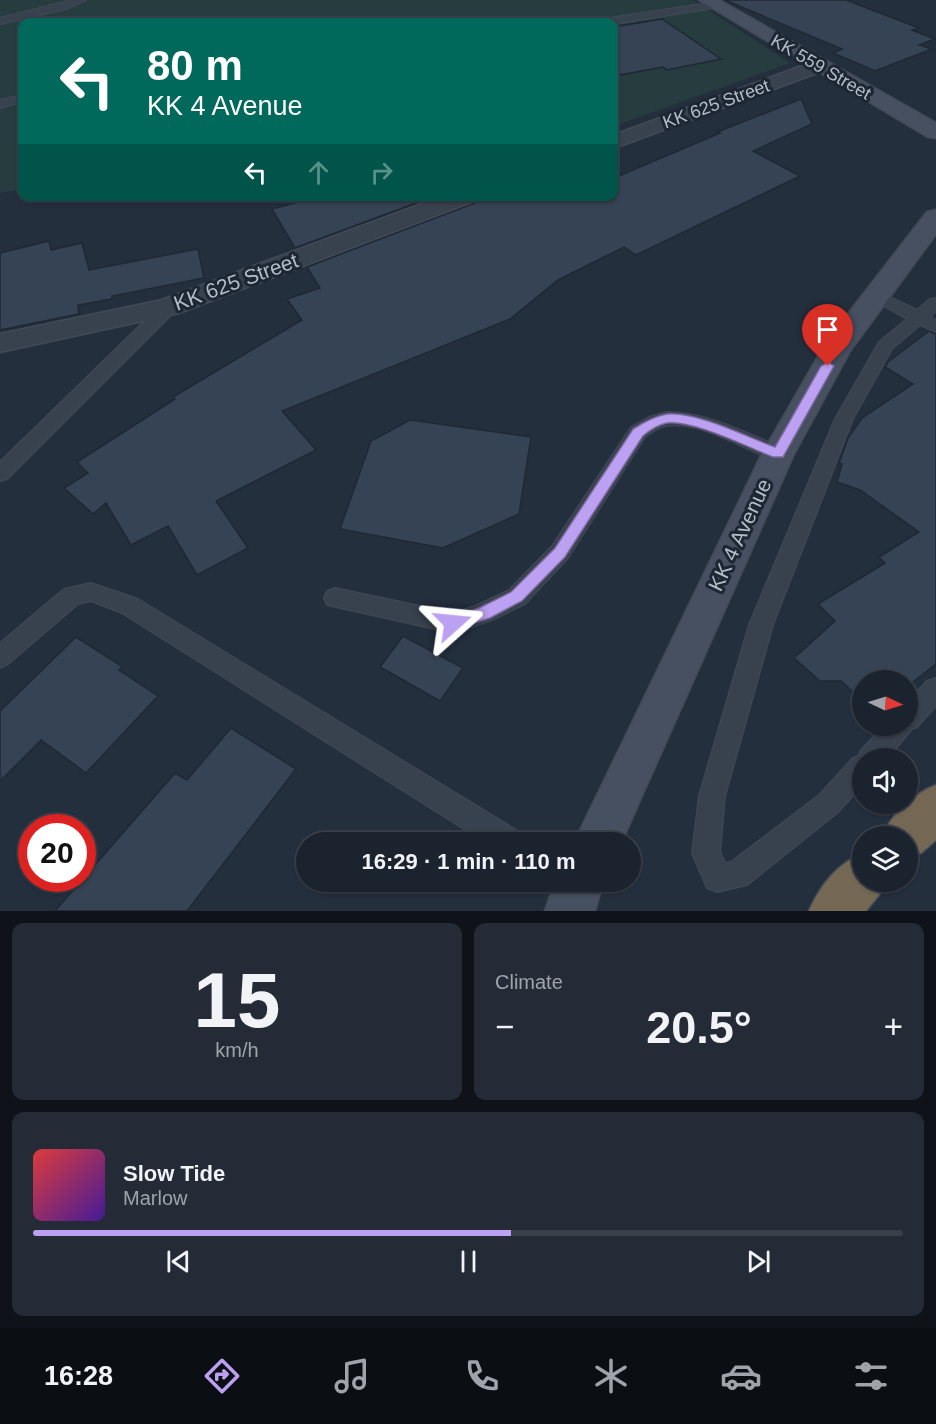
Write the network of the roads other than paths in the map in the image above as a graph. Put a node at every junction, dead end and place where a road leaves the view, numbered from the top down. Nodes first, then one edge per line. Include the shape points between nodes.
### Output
1 (81, 0) edge
2 (712, 3) edge
3 (618, 19) edge
4 (0, 21) edge
5 (818, 66) junction
6 (18, 100) edge
7 (0, 104) edge
8 (936, 132) edge
9 (618, 141) edge
10 (453, 201) edge
11 (936, 217) edge
12 (877, 296) junction
13 (169, 307) junction
14 (931, 316) edge
15 (0, 344) edge
16 (778, 454) junction
17 (0, 474) edge
18 (335, 598) dead end
19 (0, 657) edge
20 (936, 688) edge
21 (918, 708) edge
22 (892, 736) edge
23 (880, 748) edge
24 (852, 778) edge
25 (936, 808) edge
26 (916, 826) edge
27 (493, 832) edge
28 (602, 832) edge
29 (852, 890) edge
30 (834, 911) edge

1 - 4 lane
2 - 3 lane
2 - 5 main road, KK 559 Street
5 - 8 main road, KK 559 Street
5 - 9 street, KK 625 Street
6 - 7 lane
10 - 13 street, KK 625 Street
11 - 12 main road, KK 4 Avenue
12 - 14 lane
12 - 16 main road, KK 4 Avenue via 837,348
13 - 15 street, KK 625 Street
13 - 17 lane
14 - 24 lane via 885,346 844,419 760,625 712,796 706,853 717,878 737,875 828,804
16 - 18 lane via 689,420 651,423 634,437 560,552 517,597 453,623
16 - 28 main road, KK 4 Avenue
19 - 27 lane via 72,596 91,592 130,606
20 - 21 lane
22 - 23 lane
25 - 26 highway
29 - 30 highway

